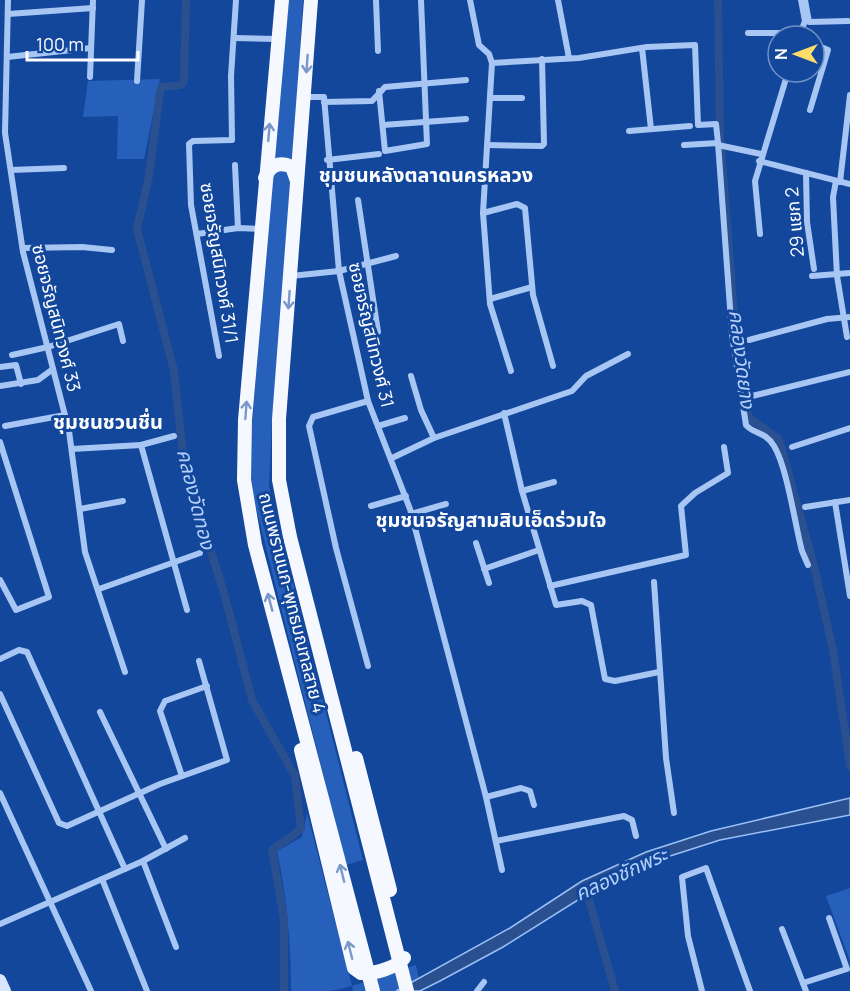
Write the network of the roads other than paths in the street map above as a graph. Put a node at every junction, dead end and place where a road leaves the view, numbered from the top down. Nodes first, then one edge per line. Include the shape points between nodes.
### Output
1 (8, 0) edge
2 (93, 0) edge
3 (142, 0) edge
4 (237, 0) edge
5 (376, 0) edge
6 (421, 0) edge
7 (470, 0) edge
8 (558, 0) edge
9 (801, 0) edge
10 (805, 0) edge
11 (282, 2) edge
12 (311, 2) edge
13 (93, 8) junction
14 (8, 14) junction
15 (848, 21) dead end
16 (804, 24) edge
17 (748, 33) dead end
18 (766, 33) edge
19 (235, 38) junction
20 (277, 39) junction
21 (91, 48) junction
22 (642, 48) junction
23 (378, 51) dead end
24 (7, 57) junction
25 (569, 58) junction
26 (542, 59) junction
27 (492, 63) junction
28 (90, 77) dead end
29 (466, 80) dead end
30 (137, 81) dead end
31 (423, 84) junction
32 (784, 84) edge
33 (818, 84) edge
34 (379, 91) junction
35 (850, 95) edge
36 (304, 97) junction
37 (490, 98) junction
38 (522, 98) dead end
39 (324, 102) junction
40 (810, 110) dead end
41 (466, 119) dead end
42 (426, 122) junction
43 (383, 125) junction
44 (690, 126) dead end
45 (651, 129) junction
46 (629, 131) dead end
47 (718, 144) junction
48 (487, 145) junction
49 (684, 145) dead end
50 (379, 154) dead end
51 (760, 158) junction
52 (327, 160) junction
53 (235, 165) dead end
54 (64, 168) dead end
55 (11, 170) junction
56 (806, 173) junction
57 (265, 180) junction
58 (838, 182) junction
59 (298, 184) junction
60 (850, 184) edge
61 (358, 200) dead end
62 (483, 213) junction
63 (238, 228) junction
64 (260, 230) junction
65 (197, 234) junction
66 (760, 234) dead end
67 (23, 248) junction
68 (112, 250) dead end
69 (396, 256) dead end
70 (366, 263) junction
71 (814, 269) dead end
72 (339, 271) junction
73 (850, 273) edge
74 (837, 274) junction
75 (290, 276) junction
76 (812, 276) dead end
77 (532, 287) junction
78 (490, 299) junction
79 (847, 317) edge
80 (378, 332) dead end
81 (847, 337) dead end
82 (749, 340) dead end
83 (123, 341) dead end
84 (48, 347) junction
85 (628, 354) dead end
86 (12, 355) dead end
87 (219, 356) dead end
88 (554, 366) dead end
89 (0, 367) edge
90 (53, 369) junction
91 (511, 371) dead end
92 (850, 372) edge
93 (411, 376) dead end
94 (21, 384) junction
95 (0, 386) edge
96 (752, 396) dead end
97 (368, 401) junction
98 (504, 414) junction
99 (65, 415) junction
100 (405, 418) dead end
101 (5, 426) dead end
102 (378, 426) junction
103 (850, 428) edge
104 (174, 436) dead end
105 (434, 438) junction
106 (0, 442) edge
107 (141, 445) junction
108 (724, 447) dead end
109 (792, 447) dead end
110 (72, 449) junction
111 (392, 458) junction
112 (554, 482) dead end
113 (522, 491) junction
114 (406, 496) junction
115 (850, 500) edge
116 (123, 501) dead end
117 (835, 502) junction
118 (446, 504) dead end
119 (371, 506) dead end
120 (805, 507) dead end
121 (80, 509) junction
122 (411, 514) junction
123 (476, 543) dead end
124 (539, 550) junction
125 (200, 553) dead end
126 (174, 562) junction
127 (808, 565) dead end
128 (484, 568) junction
129 (0, 580) edge
130 (654, 582) dead end
131 (489, 583) dead end
132 (550, 586) junction
133 (99, 589) junction
134 (850, 596) edge
135 (187, 610) dead end
136 (321, 650) junction
137 (0, 658) edge
138 (284, 659) junction
139 (199, 661) dead end
140 (368, 666) dead end
141 (125, 672) dead end
142 (659, 672) junction
143 (207, 686) junction
144 (0, 694) edge
145 (100, 712) dead end
146 (182, 776) junction
147 (0, 793) edge
148 (138, 794) junction
149 (486, 797) junction
150 (534, 806) dead end
151 (99, 812) junction
152 (674, 813) dead end
153 (636, 836) dead end
154 (185, 838) dead end
155 (496, 842) junction
156 (166, 849) junction
157 (143, 861) junction
158 (125, 868) junction
159 (502, 870) dead end
160 (102, 879) junction
161 (52, 902) junction
162 (829, 918) dead end
163 (0, 924) edge
164 (782, 929) dead end
165 (176, 948) dead end
166 (0, 980) edge
167 (484, 982) dead end
168 (803, 983) junction
169 (5, 991) edge
170 (91, 991) edge
171 (147, 991) edge
172 (373, 991) edge
173 (407, 991) edge
174 (477, 991) edge
175 (702, 991) edge
176 (750, 991) edge
177 (806, 991) edge

1 - 14 street, ซอยจรัญสนิทวงศ์ 33
2 - 13 street
3 - 30 street
4 - 19 street, ซอยจรัญสนิทวงศ์ 31/1
5 - 23 street
6 - 31 street
7 - 27 street via 479,45
8 - 25 street
9 - 16 street
10 - 15 street via 809,22
11 - 20 main road, ถนนพรานนก-พุทธมณฑลสาย 4
12 -> 36 main road, ถนนพรานนก-พุทธมณฑลสาย 4
13 - 14 street
13 - 21 street
14 - 24 street, ซอยจรัญสนิทวงศ์ 33
17 - 18 street
19 - 20 street
19 - 65 street, ซอยจรัญสนิทวงศ์ 31/1 via 232,140 189,144 190,205
57 -> 20 main road, ถนนพรานนก-พุทธมณฑลสาย 4
21 - 24 street
21 - 28 street
22 - 25 street
22 - 45 street
22 - 47 street via 695,45 698,126 716,124
24 - 55 street, ซอยจรัญสนิทวงศ์ 33 via 5,133
25 - 26 street
26 - 27 street
26 - 48 street via 544,144
27 - 37 street
29 - 31 street
31 - 34 street via 391,86
31 - 42 street
32 - 51 street
33 - 40 street
34 - 39 street via 372,101
34 - 43 street
35 - 58 street
36 - 39 street via 324,97
36 - 59 main road, ถนนพรานนก-พุทธมณฑลสาย 4
37 - 38 street
37 - 48 street
39 - 52 street, ซอยจรัญสนิทวงศ์ 31
41 - 42 street
42 - 43 street
42 - 43 street via 427,144 385,151
44 - 45 street
45 - 46 street
47 - 49 street
47 - 51 street
47 - 127 street via 732,335 746,425 764,434 780,457
48 - 62 street
50 - 52 street
51 - 56 street
51 - 66 street via 755,181
52 - 72 street, ซอยจรัญสนิทวงศ์ 31
53 - 63 street
54 - 55 street
55 - 67 street, ซอยจรัญสนิทวงศ์ 33
56 - 58 street
56 - 71 street, 29 แยก 2 via 807,222
57 - 59 main road via 268,170 285,164 295,172
57 - 64 main road, ถนนพรานนก-พุทธมณฑลสาย 4
58 - 60 street
58 - 74 street via 833,197
59 - 75 main road, ถนนพรานนก-พุทธมณฑลสาย 4
61 - 70 street
62 - 77 street via 523,205
62 - 78 street
63 - 64 street
63 - 65 street
138 -> 64 main road, ถนนพรานนก-พุทธมณฑลสาย 4 via 255,545 244,480
65 - 87 street, ซอยจรัญสนิทวงศ์ 31/1
67 - 68 street
67 - 84 street, ซอยจรัญสนิทวงศ์ 33
69 - 70 street
70 - 72 street
70 - 80 street
72 - 75 street
72 - 97 street, ซอยจรัญสนิทวงศ์ 31
73 - 74 street
74 - 76 street
74 - 79 street
75 -> 136 main road, ถนนพรานนก-พุทธมณฑลสาย 4 via 279,419 279,480
77 - 78 street
77 - 88 street
78 - 91 street
79 - 81 street
79 - 82 street
83 - 84 street via 119,324
84 - 86 street
84 - 90 street, ซอยจรัญสนิทวงศ์ 33
85 - 98 street via 586,376 572,391
89 - 94 street via 16,365
90 - 94 street via 38,380
90 - 99 street, ซอยจรัญสนิทวงศ์ 33
92 - 96 street
93 - 105 street
94 - 95 street
97 - 102 street, ซอยจรัญสนิทวงศ์ 31
97 - 140 street via 314,417 309,426
98 - 105 street
98 - 113 street
99 - 101 street
99 - 110 street, ซอยจรัญสนิทวงศ์ 33
100 - 102 street
102 - 111 street, ซอยจรัญสนิทวงศ์ 31
103 - 109 street
104 - 107 street
105 - 111 street
106 - 129 street via 49,597 16,610
107 - 110 street
107 - 126 street
108 - 132 street via 728,473 695,493 680,510 686,555
110 - 121 street, ซอยจรัญสนิทวงศ์ 33
111 - 114 street, ซอยจรัญสนิทวงศ์ 31
112 - 113 street
113 - 124 street
114 - 119 street
114 - 122 street, ซอยจรัญสนิทวงศ์ 31
115 - 117 street
116 - 121 street
117 - 120 street
117 - 134 street
118 - 122 street
121 - 133 street, ซอยจรัญสนิทวงศ์ 33 via 86,552
122 - 149 street, ซอยจรัญสนิทวงศ์ 31
123 - 128 street
124 - 128 street
124 - 132 street
125 - 126 street
126 - 133 street
126 - 135 street
128 - 131 street
130 - 142 street
132 - 142 street via 556,605 582,601 591,605 605,679 615,681
133 - 141 street, ซอยจรัญสนิทวงศ์ 33
136 -> 138 main road via 356,756 405,949 401,962 371,973 362,974 354,968 309,788
136 - 173 main road, ถนนพรานนก-พุทธมณฑลสาย 4
137 - 151 street via 19,650 27,652
172 -> 138 main road, ถนนพรานนก-พุทธมณฑลสาย 4
139 - 143 street
142 - 152 street
143 - 146 street via 227,760
143 - 146 street via 161,706
144 - 151 street via 59,823 67,826
145 - 148 street
146 - 148 street
147 - 161 street
148 - 151 street
148 - 156 street
149 - 150 street via 522,788 530,791
149 - 155 street, ซอยจรัญสนิทวงศ์ 31
151 - 158 street
153 - 155 street via 632,820 624,816
154 - 156 street
155 - 159 street, ซอยจรัญสนิทวงศ์ 31
156 - 157 street
157 - 158 street
157 - 165 street
158 - 160 street
160 - 161 street
160 - 171 street
161 - 163 street
161 - 170 street
162 - 168 street via 847,969
164 - 168 street
166 - 169 street
167 - 174 street
168 - 177 street
175 - 176 street via 688,936 682,878 706,868

